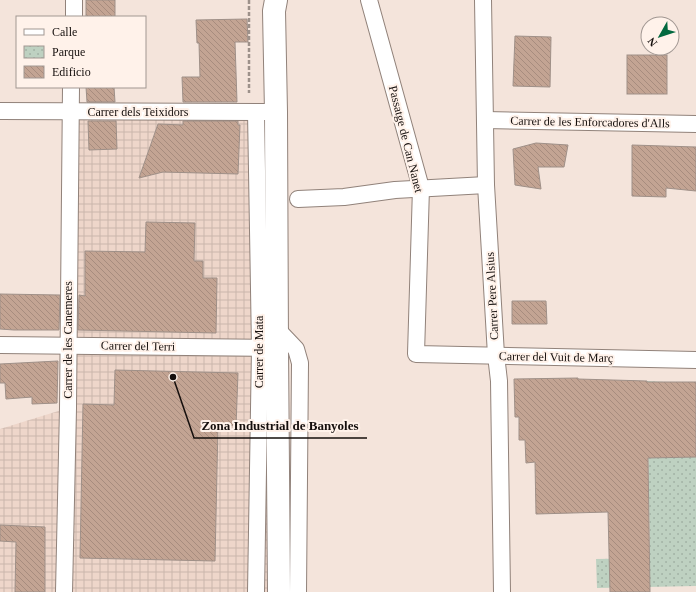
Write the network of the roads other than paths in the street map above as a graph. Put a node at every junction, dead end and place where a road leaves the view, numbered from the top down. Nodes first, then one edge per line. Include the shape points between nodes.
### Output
1 (74, 0) edge
2 (369, 0) edge
3 (483, 0) edge
4 (274, 4) edge
5 (74, 16) edge
6 (71, 88) edge
7 (0, 111) edge
8 (70, 112) junction
9 (266, 112) junction
10 (485, 120) junction
11 (696, 124) edge
12 (486, 185) junction
13 (421, 188) junction
14 (298, 199) dead end
15 (271, 342) junction
16 (0, 345) edge
17 (68, 346) junction
18 (416, 354) joint
19 (496, 356) junction
20 (696, 360) edge
21 (64, 592) edge
22 (256, 592) edge
23 (279, 592) edge
24 (298, 592) edge
25 (502, 592) edge

1 - 5 street
2 - 13 street, Passatge de Can Nanet
3 - 10 street, Carrer Pere Alsius
4 - 9 main road, Carrer de Mata
6 - 8 street, Carrer de les Canemeres
7 - 8 street, Carrer dels Teixidors
8 - 9 street, Carrer dels Teixidors
8 - 17 street, Carrer de les Canemeres
9 - 15 main road, Carrer de Mata
10 - 11 street, Carrer de les Enforcadores d'Alls
10 - 12 street, Carrer Pere Alsius
12 - 13 street
12 - 19 street, Carrer Pere Alsius
13 - 14 street via 344,197
13 - 18 street, Passatge de Can Nanet
15 - 17 street, Carrer del Terri
15 - 22 street, Carrer de Mata
15 - 23 main road, Carrer de Mata
15 - 24 street, Carrer de Mata via 296,349 300,363
16 - 17 street, Carrer del Terri
17 - 21 street, Carrer de les Canemeres
18 - 19 street, Carrer del Vuit de Març
19 - 20 street, Carrer del Vuit de Març
19 - 25 street, Carrer Pere Alsius via 499,381

